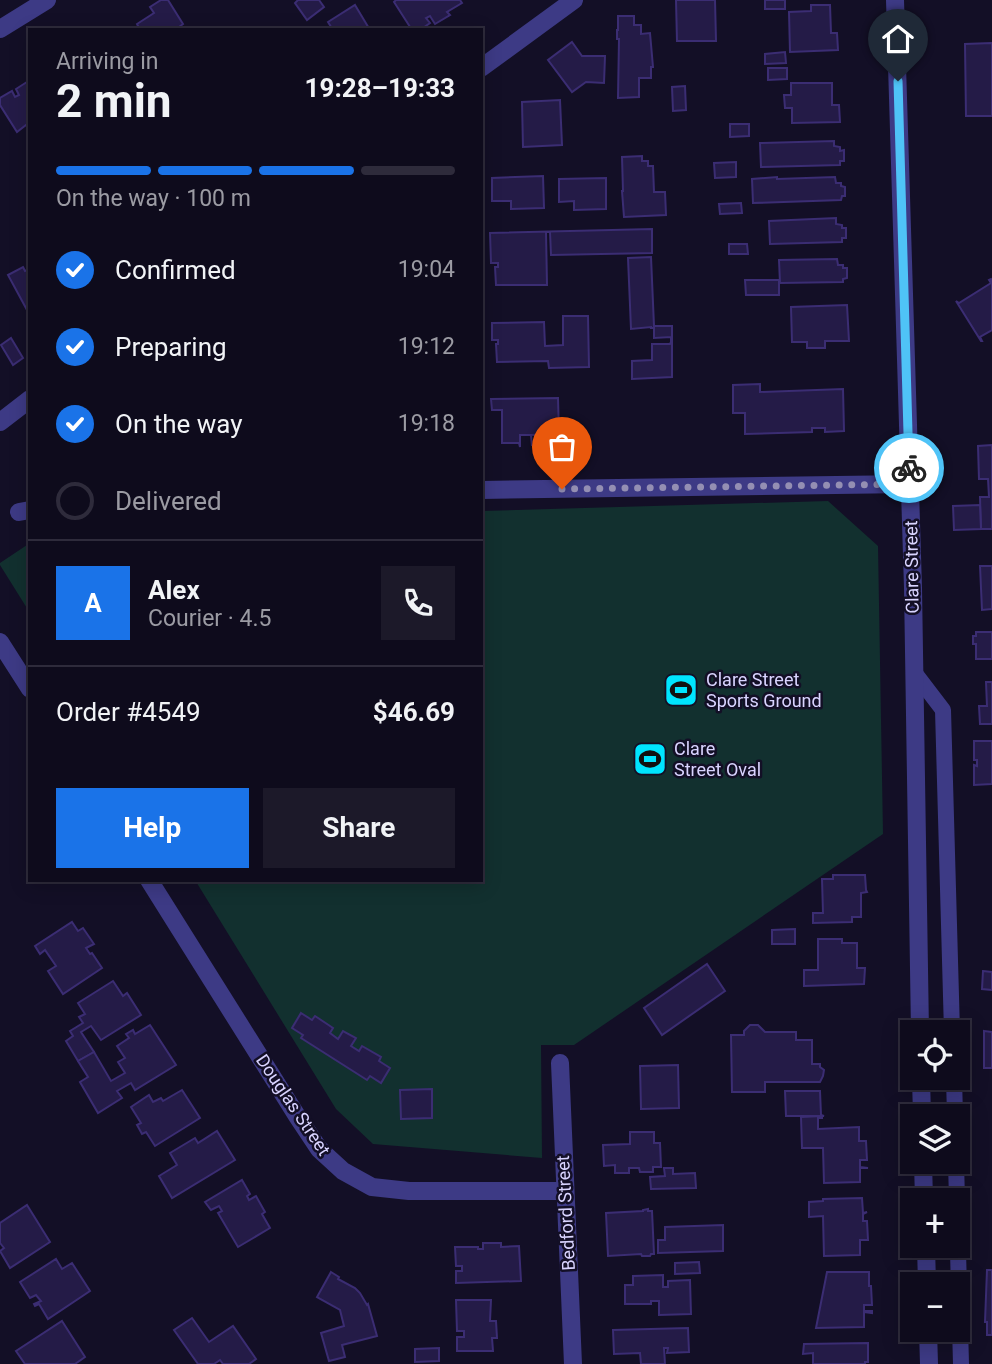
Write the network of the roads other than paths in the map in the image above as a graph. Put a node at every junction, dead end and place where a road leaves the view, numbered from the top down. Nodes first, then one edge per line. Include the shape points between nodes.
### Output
1 (47, 0) edge
2 (574, 0) edge
3 (895, 0) edge
4 (0, 29) edge
5 (483, 67) edge
6 (28, 401) edge
7 (0, 422) edge
8 (910, 484) junction
9 (483, 490) edge
10 (0, 642) edge
11 (914, 672) junction
12 (28, 686) edge
13 (150, 882) edge
14 (920, 1020) edge
15 (952, 1020) edge
16 (560, 1063) dead end
17 (565, 1191) junction
18 (958, 1258) edge
19 (928, 1342) edge
20 (573, 1364) edge
21 (929, 1364) edge
22 (961, 1364) edge

1 - 4 street
2 - 5 street
3 - 8 street, Clare Street
6 - 7 street
8 - 9 street
8 - 11 street, Clare Street
10 - 12 street
11 - 14 street, Clare Street
11 - 15 lane via 943,710
13 - 17 street, Douglas Street via 319,1149 343,1171 372,1187 408,1191
16 - 17 street, Bedford Street
17 - 20 street, Bedford Street
18 - 22 lane
19 - 21 street

